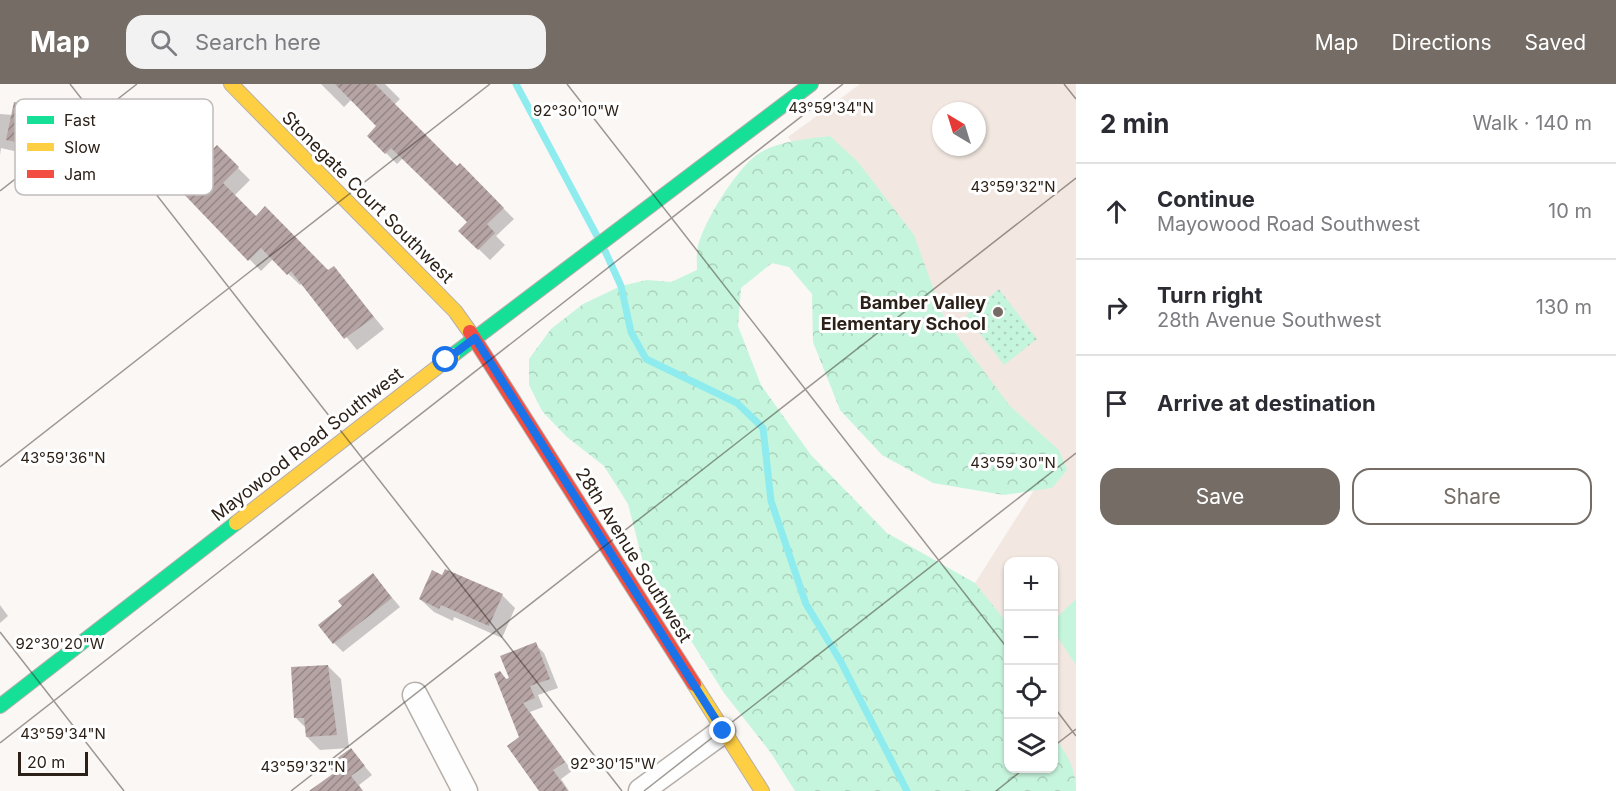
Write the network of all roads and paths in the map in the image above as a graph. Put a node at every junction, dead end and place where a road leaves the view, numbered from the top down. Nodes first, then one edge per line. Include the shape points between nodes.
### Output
1 (231, 84) edge
2 (811, 84) edge
3 (475, 338) junction
4 (415, 695) dead end
5 (0, 706) edge
6 (723, 731) junction
7 (465, 791) edge
8 (641, 791) edge
9 (762, 791) edge

1 - 3 street, Stonegate Court Southwest via 455,311
2 - 3 street, Mayowood Road Southwest
3 - 5 street, Mayowood Road Southwest
3 - 6 street, 28th Avenue Southwest
4 - 7 street
6 - 8 street
6 - 9 street, 28th Avenue Southwest

